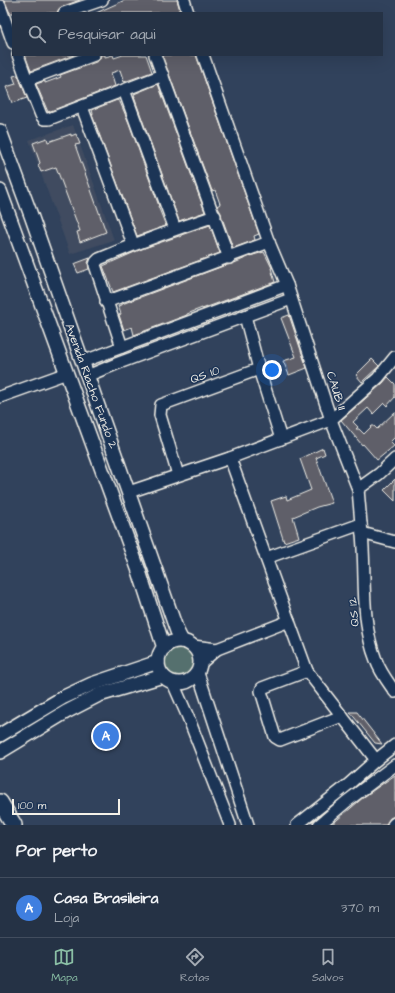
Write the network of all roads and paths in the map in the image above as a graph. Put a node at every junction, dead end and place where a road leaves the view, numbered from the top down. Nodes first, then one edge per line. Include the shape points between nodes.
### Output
1 (102, 0) edge
2 (184, 0) edge
3 (0, 6) edge
4 (67, 12) edge
5 (188, 12) edge
6 (9, 35) edge
7 (18, 56) edge
8 (91, 56) edge
9 (155, 56) edge
10 (203, 56) edge
11 (163, 75) junction
12 (27, 80) junction
13 (124, 90) junction
14 (82, 107) junction
15 (0, 131) edge
16 (23, 193) junction
17 (1, 195) edge
18 (215, 216) junction
19 (32, 218) junction
20 (12, 223) junction
21 (175, 229) junction
22 (269, 242) junction
23 (134, 244) junction
24 (229, 258) junction
25 (287, 285) junction
26 (260, 295) junction
27 (291, 299) junction
28 (106, 302) junction
29 (264, 308) junction
30 (245, 316) junction
31 (122, 347) junction
32 (110, 351) junction
33 (395, 357) edge
34 (82, 362) junction
35 (116, 364) junction
36 (259, 369) junction
37 (67, 373) junction
38 (87, 376) junction
39 (0, 396) edge
40 (332, 420) junction
41 (281, 439) junction
42 (230, 458) junction
43 (395, 459) edge
44 (178, 474) junction
45 (358, 489) junction
46 (129, 492) junction
47 (362, 529) junction
48 (395, 542) edge
49 (266, 558) junction
50 (289, 621) junction
51 (188, 644) junction
52 (164, 648) junction
53 (217, 649) junction
54 (158, 662) junction
55 (199, 668) junction
56 (307, 671) junction
57 (168, 680) junction
58 (395, 692) edge
59 (342, 716) junction
60 (0, 735) edge
61 (395, 745) edge
62 (0, 752) edge
63 (376, 760) junction
64 (395, 765) edge
65 (349, 784) junction
66 (338, 792) junction
67 (356, 795) junction
68 (0, 802) edge
69 (346, 802) junction
70 (14, 825) edge
71 (230, 825) edge
72 (248, 825) edge
73 (297, 825) edge
74 (319, 825) edge

1 - 4 street
2 - 5 street
3 - 6 street
7 - 12 street
8 - 12 street
9 - 11 street
10 - 22 street, CAUB II
11 - 13 street
11 - 18 street
12 - 14 street via 44,119 49,120
13 - 14 street
13 - 21 street
14 - 23 street
15 - 16 main road, Avenida Riacho Fundo 2
16 - 17 main road via 16,199
16 - 19 main road, Avenida Riacho Fundo 2
17 - 20 main road, Avenida Riacho Fundo 2
18 - 21 street
18 - 24 street
19 - 20 main road via 24,215
19 - 34 main road, Avenida Riacho Fundo 2
20 - 37 main road, Avenida Riacho Fundo 2
21 - 23 street
22 - 24 street
22 - 25 street, CAUB II
23 - 28 street via 99,258 96,262
24 - 28 street
25 - 26 street
25 - 27 street, CAUB II
26 - 29 street
26 - 31 street
27 - 29 street
27 - 40 street, CAUB II
28 - 31 street
29 - 30 street
30 - 35 street
30 - 36 street
31 - 32 street
32 - 34 street
32 - 35 street
33 - 40 street, CAUB II via 378,378
34 - 38 main road, Avenida Riacho Fundo 2
35 - 38 street
36 - 41 street
36 - 44 street, QS 10 via 161,405 160,415
37 - 39 street
37 - 52 main road, Avenida Riacho Fundo 2 via 139,571
38 - 46 main road, Avenida Riacho Fundo 2
40 - 41 street
40 - 45 street, QS 12
41 - 42 street
42 - 44 street
42 - 49 street
43 - 45 street
44 - 46 street
45 - 47 street, QS 12
46 - 51 main road, Avenida Riacho Fundo 2 via 177,631
47 - 48 street
47 - 49 street
47 - 58 street, QS 12 via 365,606 370,642 383,675
49 - 50 street
50 - 53 street
50 - 56 street
51 - 52 main road via 175,641
51 - 53 street
51 - 55 main road via 198,651
52 - 54 main road via 160,652
53 - 55 street
54 - 57 main road via 158,667
54 - 60 main road via 92,684 64,697
55 - 57 main road via 187,682 180,684
55 - 72 street
56 - 59 street
56 - 59 street via 262,688 275,737 280,740
57 - 62 main road via 99,696 66,712
57 - 71 street via 188,717
59 - 63 street
61 - 63 street
63 - 65 street
64 - 67 street
65 - 66 street
65 - 67 street
66 - 69 street
66 - 73 street
67 - 69 street
68 - 70 highway
69 - 74 street

